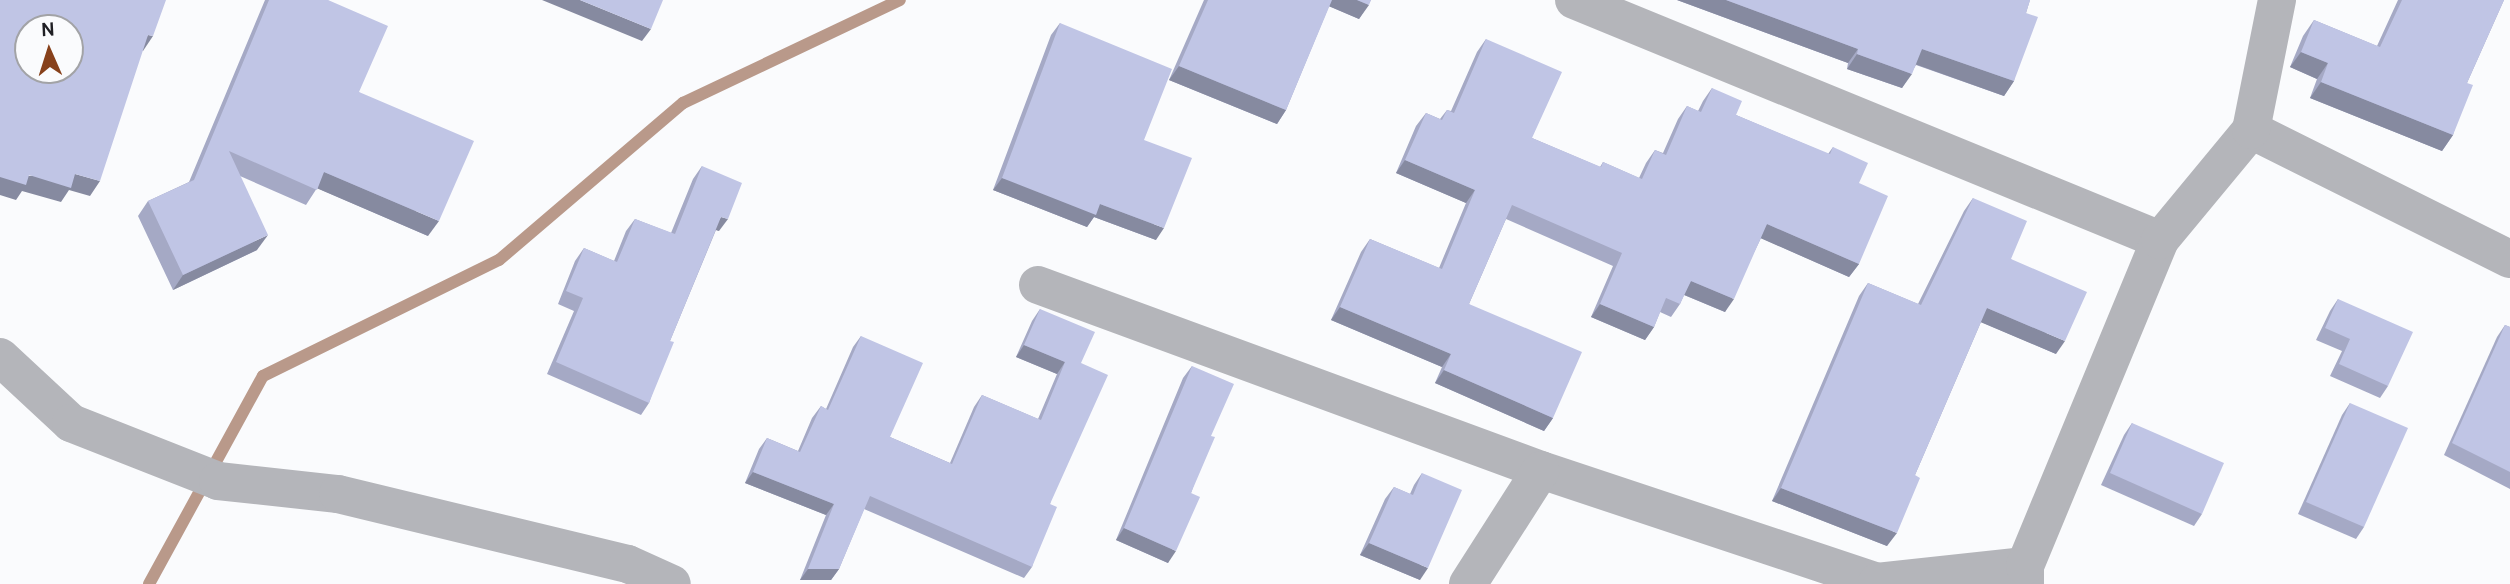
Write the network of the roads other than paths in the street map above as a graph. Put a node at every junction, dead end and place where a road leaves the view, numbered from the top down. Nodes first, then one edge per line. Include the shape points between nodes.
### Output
1 (1574, 0) edge
2 (2277, 0) edge
3 (2251, 130) junction
4 (2160, 240) junction
5 (2510, 260) edge
6 (1038, 285) dead end
7 (0, 357) edge
8 (1541, 470) junction
9 (2025, 575) edge
10 (672, 584) edge
11 (1468, 584) edge

1 - 4 street
2 - 3 street
3 - 4 street
3 - 5 street
4 - 9 street
6 - 8 street
7 - 10 street via 71,423 218,481 338,494 628,564
8 - 9 street via 1877,582
8 - 11 street

